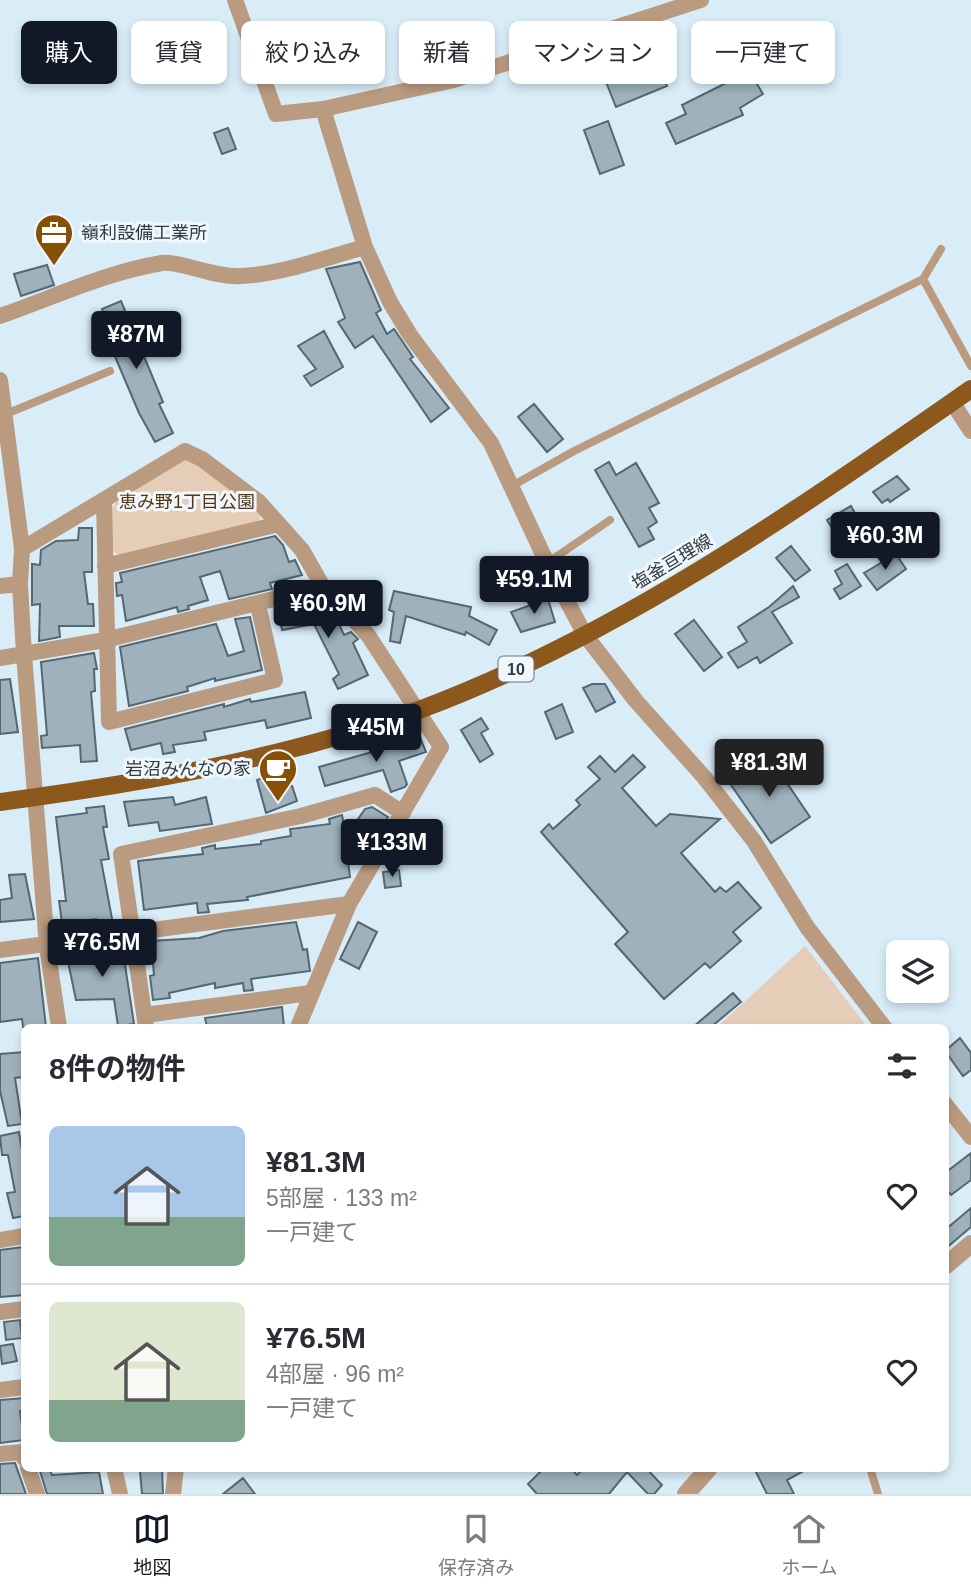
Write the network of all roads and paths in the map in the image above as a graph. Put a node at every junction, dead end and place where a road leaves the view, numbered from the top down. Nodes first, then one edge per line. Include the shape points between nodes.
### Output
1 (235, 0) edge
2 (701, 0) edge
3 (323, 109) junction
4 (365, 247) junction
5 (941, 249) dead end
6 (923, 279) junction
7 (0, 317) edge
8 (971, 366) edge
9 (110, 370) dead end
10 (0, 380) edge
11 (971, 389) edge
12 (952, 402) junction
13 (4, 411) edge
14 (971, 431) edge
15 (512, 486) junction
16 (104, 501) junction
17 (610, 520) dead end
18 (279, 524) junction
19 (22, 549) junction
20 (547, 563) junction
21 (104, 566) junction
22 (20, 584) junction
23 (0, 586) edge
24 (323, 587) junction
25 (258, 605) junction
26 (585, 635) junction
27 (105, 640) junction
28 (24, 654) junction
29 (0, 658) edge
30 (419, 709) junction
31 (36, 797) junction
32 (0, 802) edge
33 (403, 813) junction
34 (349, 904) junction
35 (133, 933) junction
36 (47, 947) junction
37 (0, 950) edge
38 (310, 993) junction
39 (145, 1021) edge
40 (59, 1024) edge
41 (299, 1024) edge
42 (882, 1024) edge
43 (949, 1109) edge
44 (971, 1137) edge
45 (21, 1236) edge
46 (0, 1239) edge
47 (971, 1244) edge
48 (949, 1263) edge
49 (21, 1309) edge
50 (0, 1312) edge
51 (21, 1387) edge
52 (0, 1390) edge
53 (21, 1452) edge
54 (0, 1454) edge
55 (29, 1472) edge
56 (115, 1472) edge
57 (176, 1472) edge
58 (871, 1472) edge
59 (37, 1494) edge
60 (120, 1494) edge
61 (173, 1494) edge
62 (878, 1494) edge

1 - 3 street via 276,114
2 - 3 street via 454,80
3 - 4 street
4 - 7 street via 239,277 166,263 135,269
4 - 15 street via 397,313 491,443
5 - 6 lane
6 - 8 lane
6 - 15 lane
9 - 13 lane
10 - 13 street
11 - 12 main road, 塩釜亘理線 / 10
12 - 14 street
12 - 26 main road, 塩釜亘理線 / 10 via 777,522
13 - 19 street
15 - 20 street
16 - 18 street via 185,451 259,502
16 - 19 street
16 - 21 street
17 - 20 lane
18 - 21 street
18 - 24 street via 302,550
19 - 22 street
20 - 26 street
21 - 27 street
22 - 23 street
22 - 28 street
24 - 25 street
24 - 30 street via 368,635
25 - 27 street
25 - 27 street via 275,680 109,722
26 - 30 main road, 塩釜亘理線 / 10 via 507,674
26 - 42 street via 737,819 807,928
27 - 28 street
28 - 29 street
28 - 31 street
30 - 31 main road, 塩釜亘理線 / 10 via 314,743 197,772
30 - 33 street via 442,747
31 - 32 main road, 塩釜亘理線 / 10
31 - 36 street
33 - 34 street
33 - 35 street via 375,795 301,816 121,854
34 - 35 street
34 - 38 street
35 - 36 street
35 - 39 street
36 - 37 street
36 - 40 street
38 - 39 street
38 - 41 street
43 - 44 street
45 - 46 street
47 - 48 street
49 - 50 street
51 - 52 street
53 - 54 street
55 - 59 street
56 - 60 street
57 - 61 street
58 - 62 lane

